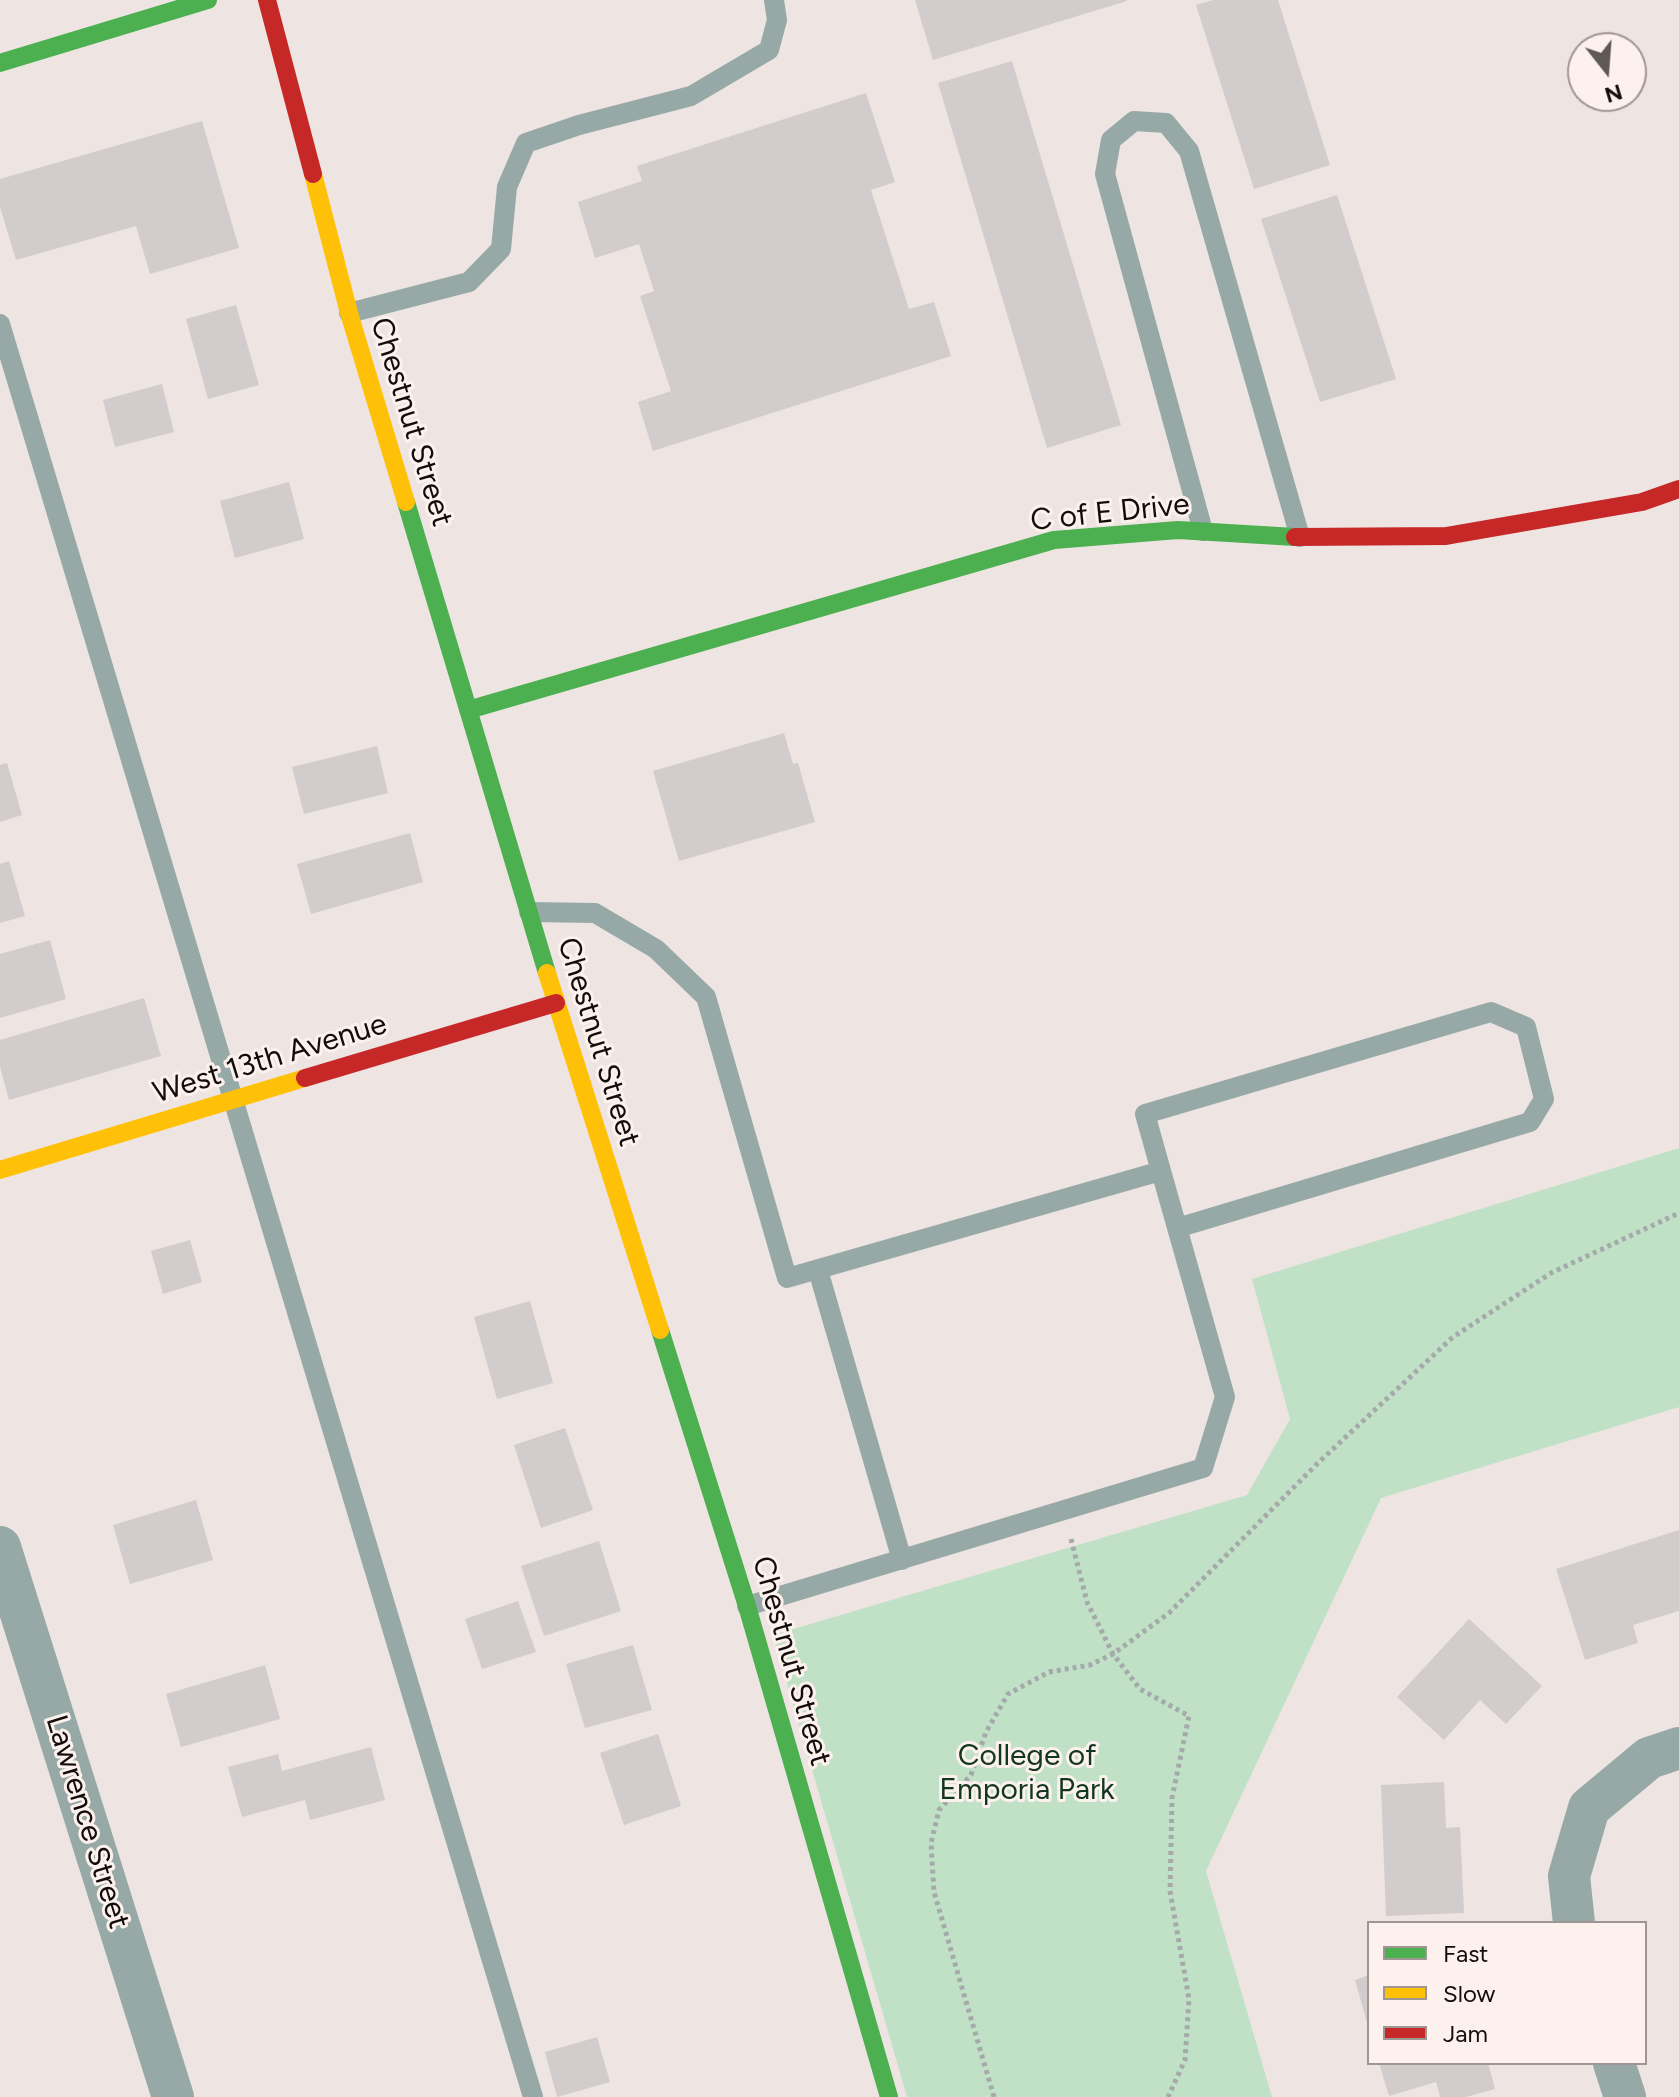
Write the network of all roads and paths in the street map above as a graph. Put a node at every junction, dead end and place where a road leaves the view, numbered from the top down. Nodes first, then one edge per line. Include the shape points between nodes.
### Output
1 (139, 0) edge
2 (208, 0) edge
3 (267, 0) edge
4 (774, 0) edge
5 (145, 19) junction
6 (0, 63) edge
7 (349, 313) junction
8 (0, 324) edge
9 (1679, 489) edge
10 (1203, 531) junction
11 (1300, 537) junction
12 (468, 710) junction
13 (529, 912) junction
14 (556, 1003) junction
15 (233, 1100) junction
16 (0, 1170) edge
17 (1161, 1171) junction
18 (1679, 1213) edge
19 (1177, 1228) junction
20 (818, 1270) junction
21 (1062, 1511) junction
22 (0, 1547) edge
23 (902, 1560) junction
24 (747, 1606) junction
25 (1113, 1654) junction
26 (1679, 1748) edge
27 (1574, 1921) edge
28 (1615, 2065) edge
29 (173, 2097) edge
30 (533, 2097) edge
31 (889, 2097) edge
32 (994, 2097) edge
33 (1168, 2097) edge
34 (1625, 2097) edge

1 - 5 street
2 - 5 street
3 - 7 street, Chestnut Street
4 - 7 lane via 777,20 769,50 691,96 526,143 507,187 501,249 469,282
5 - 6 street
7 - 12 street, Chestnut Street
8 - 15 lane
9 - 11 street, C of E Drive via 1642,502 1446,536
10 - 11 street, C of E Drive
10 - 11 lane via 1105,174 1111,140 1134,121 1166,123 1189,151
10 - 12 street, C of E Drive via 1054,540
12 - 13 street, Chestnut Street
13 - 14 street, Chestnut Street
13 - 20 lane via 595,913 656,949 706,997 787,1278
14 - 15 street, West 13th Avenue
14 - 24 street, Chestnut Street
15 - 16 street, West 13th Avenue
15 - 30 lane
17 - 19 lane
17 - 19 lane via 1145,1114 1491,1012 1526,1027 1544,1099 1530,1122
17 - 20 lane
18 - 25 path via 1551,1273 1453,1337 1169,1613
19 - 21 lane via 1225,1397 1203,1468
20 - 23 lane
21 - 23 lane
21 - 25 path via 1087,1602
22 - 29 street, Lawrence Street
23 - 24 lane
24 - 31 street, Chestnut Street
25 - 32 path via 1090,1665 1049,1672 1008,1694 986,1732 971,1775 939,1810 931,1843 934,1892
25 - 33 path via 1140,1689 1189,1716 1172,1798 1170,1891 1189,1999 1185,2060
26 - 27 street via 1649,1758 1589,1808 1569,1876
28 - 34 street

